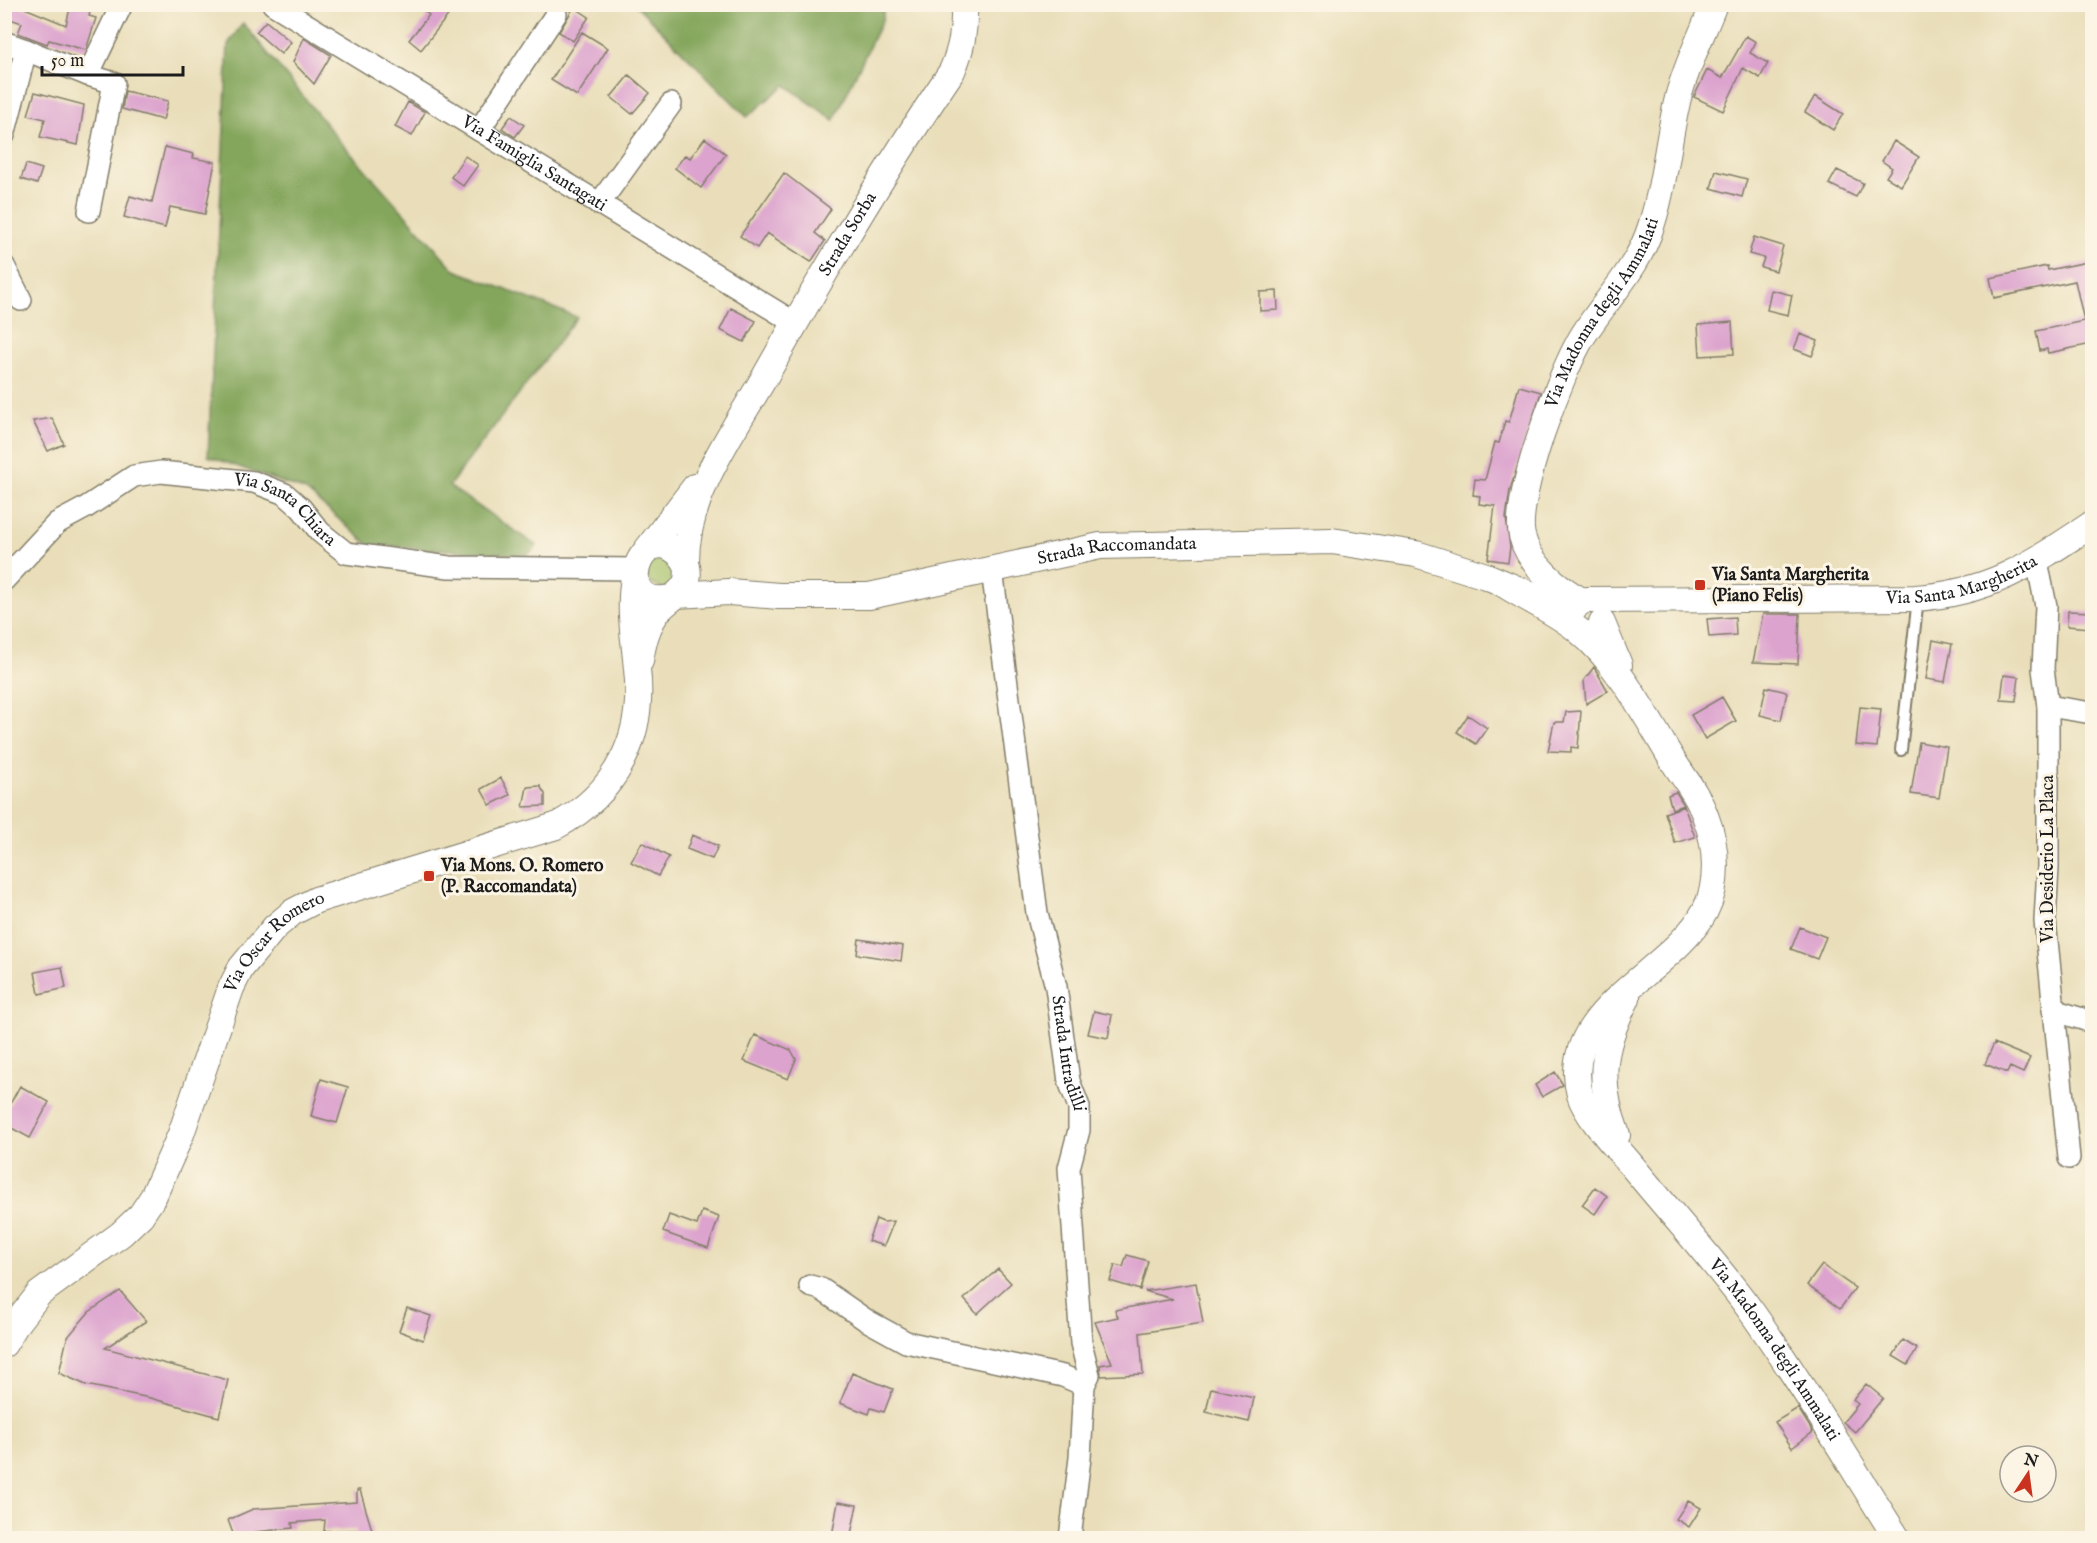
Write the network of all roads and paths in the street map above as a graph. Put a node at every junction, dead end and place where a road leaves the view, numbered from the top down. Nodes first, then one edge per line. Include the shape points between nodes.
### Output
1 (122, 4) edge
2 (273, 4) edge
3 (964, 4) edge
4 (1714, 4) edge
5 (556, 14) dead end
6 (4, 42) edge
7 (26, 50) junction
8 (88, 75) junction
9 (671, 104) dead end
10 (479, 130) junction
11 (4, 135) edge
12 (599, 204) junction
13 (89, 211) dead end
14 (4, 266) edge
15 (21, 300) dead end
16 (795, 323) junction
17 (717, 462) junction
18 (2092, 524) edge
19 (2037, 561) junction
20 (639, 564) junction
21 (687, 566) junction
22 (992, 570) junction
23 (4, 580) edge
24 (1502, 583) junction
25 (729, 592) junction
26 (674, 596) junction
27 (1918, 598) junction
28 (1639, 600) junction
29 (1583, 601) junction
30 (1590, 626) junction
31 (638, 670) junction
32 (2048, 706) junction
33 (2092, 713) edge
34 (1901, 750) dead end
35 (2053, 1010) junction
36 (2092, 1022) edge
37 (2069, 1158) dead end
38 (810, 1286) dead end
39 (4, 1344) edge
40 (1084, 1384) junction
41 (1070, 1539) edge
42 (1897, 1539) edge

1 - 8 street
2 - 10 street, Via Famiglia Santagati
3 - 16 street, Strada Sorba via 961,51 952,71
4 - 29 street, Via Madonna degli Ammalati via 1679,95 1647,237 1628,273 1567,363 1550,405 1525,495 1522,536 1530,553 1560,589
5 - 10 street
6 - 7 street
7 - 8 street
7 - 11 street
8 - 13 street via 114,83
9 - 12 street
10 - 12 street, Via Famiglia Santagati
12 - 16 street, Via Famiglia Santagati
14 - 15 street
16 - 17 street, Strada Sorba
17 - 20 street via 687,495
17 - 21 street via 692,517 686,544
18 - 19 street, Via Santa Margherita
19 - 27 street, Via Santa Margherita via 1995,583 1957,594
19 - 32 street, Via Desiderio La Placa via 2046,606 2043,669
20 - 21 street via 655,547 673,549
20 - 23 street, Via Santa Chiara via 449,567 346,553 285,494 254,482 161,472 134,476 57,523
20 - 26 street via 640,589 646,595 654,599
20 - 31 street via 630,595
21 - 25 street via 700,581
21 - 26 street via 686,584
22 - 24 street, Strada Raccomandata via 1100,546 1332,541 1416,554
22 - 25 street, Strada Raccomandata via 868,596
22 - 40 street, Strada Intradilli via 1037,913 1056,987 1069,1081 1079,1107 1079,1130 1069,1168 1081,1343 1089,1375
24 - 29 street, Via Santa Margherita via 1548,603
24 - 30 street
25 - 26 street
26 - 31 street via 651,623
27 - 28 street, Via Santa Margherita
27 - 34 lane
28 - 29 street, Via Santa Margherita
28 - 30 street via 1619,606
29 - 30 street via 1574,607 1571,618
30 - 42 street, Via Madonna degli Ammalati via 1700,804 1707,820 1715,867 1713,891 1697,924 1633,987 1603,1010 1586,1037 1577,1065 1581,1097 1605,1134 1750,1311
31 - 39 street, Via Oscar Romero via 635,720 626,754 613,778 586,808 556,826 316,900 293,912 255,948 231,988 181,1134 153,1197 121,1234 39,1294
32 - 33 street
32 - 35 street, Via Desiderio La Placa via 2045,921
35 - 36 street
35 - 37 street, Via Desiderio La Placa
38 - 40 street via 906,1342
40 - 41 street, Strada Intradilli

